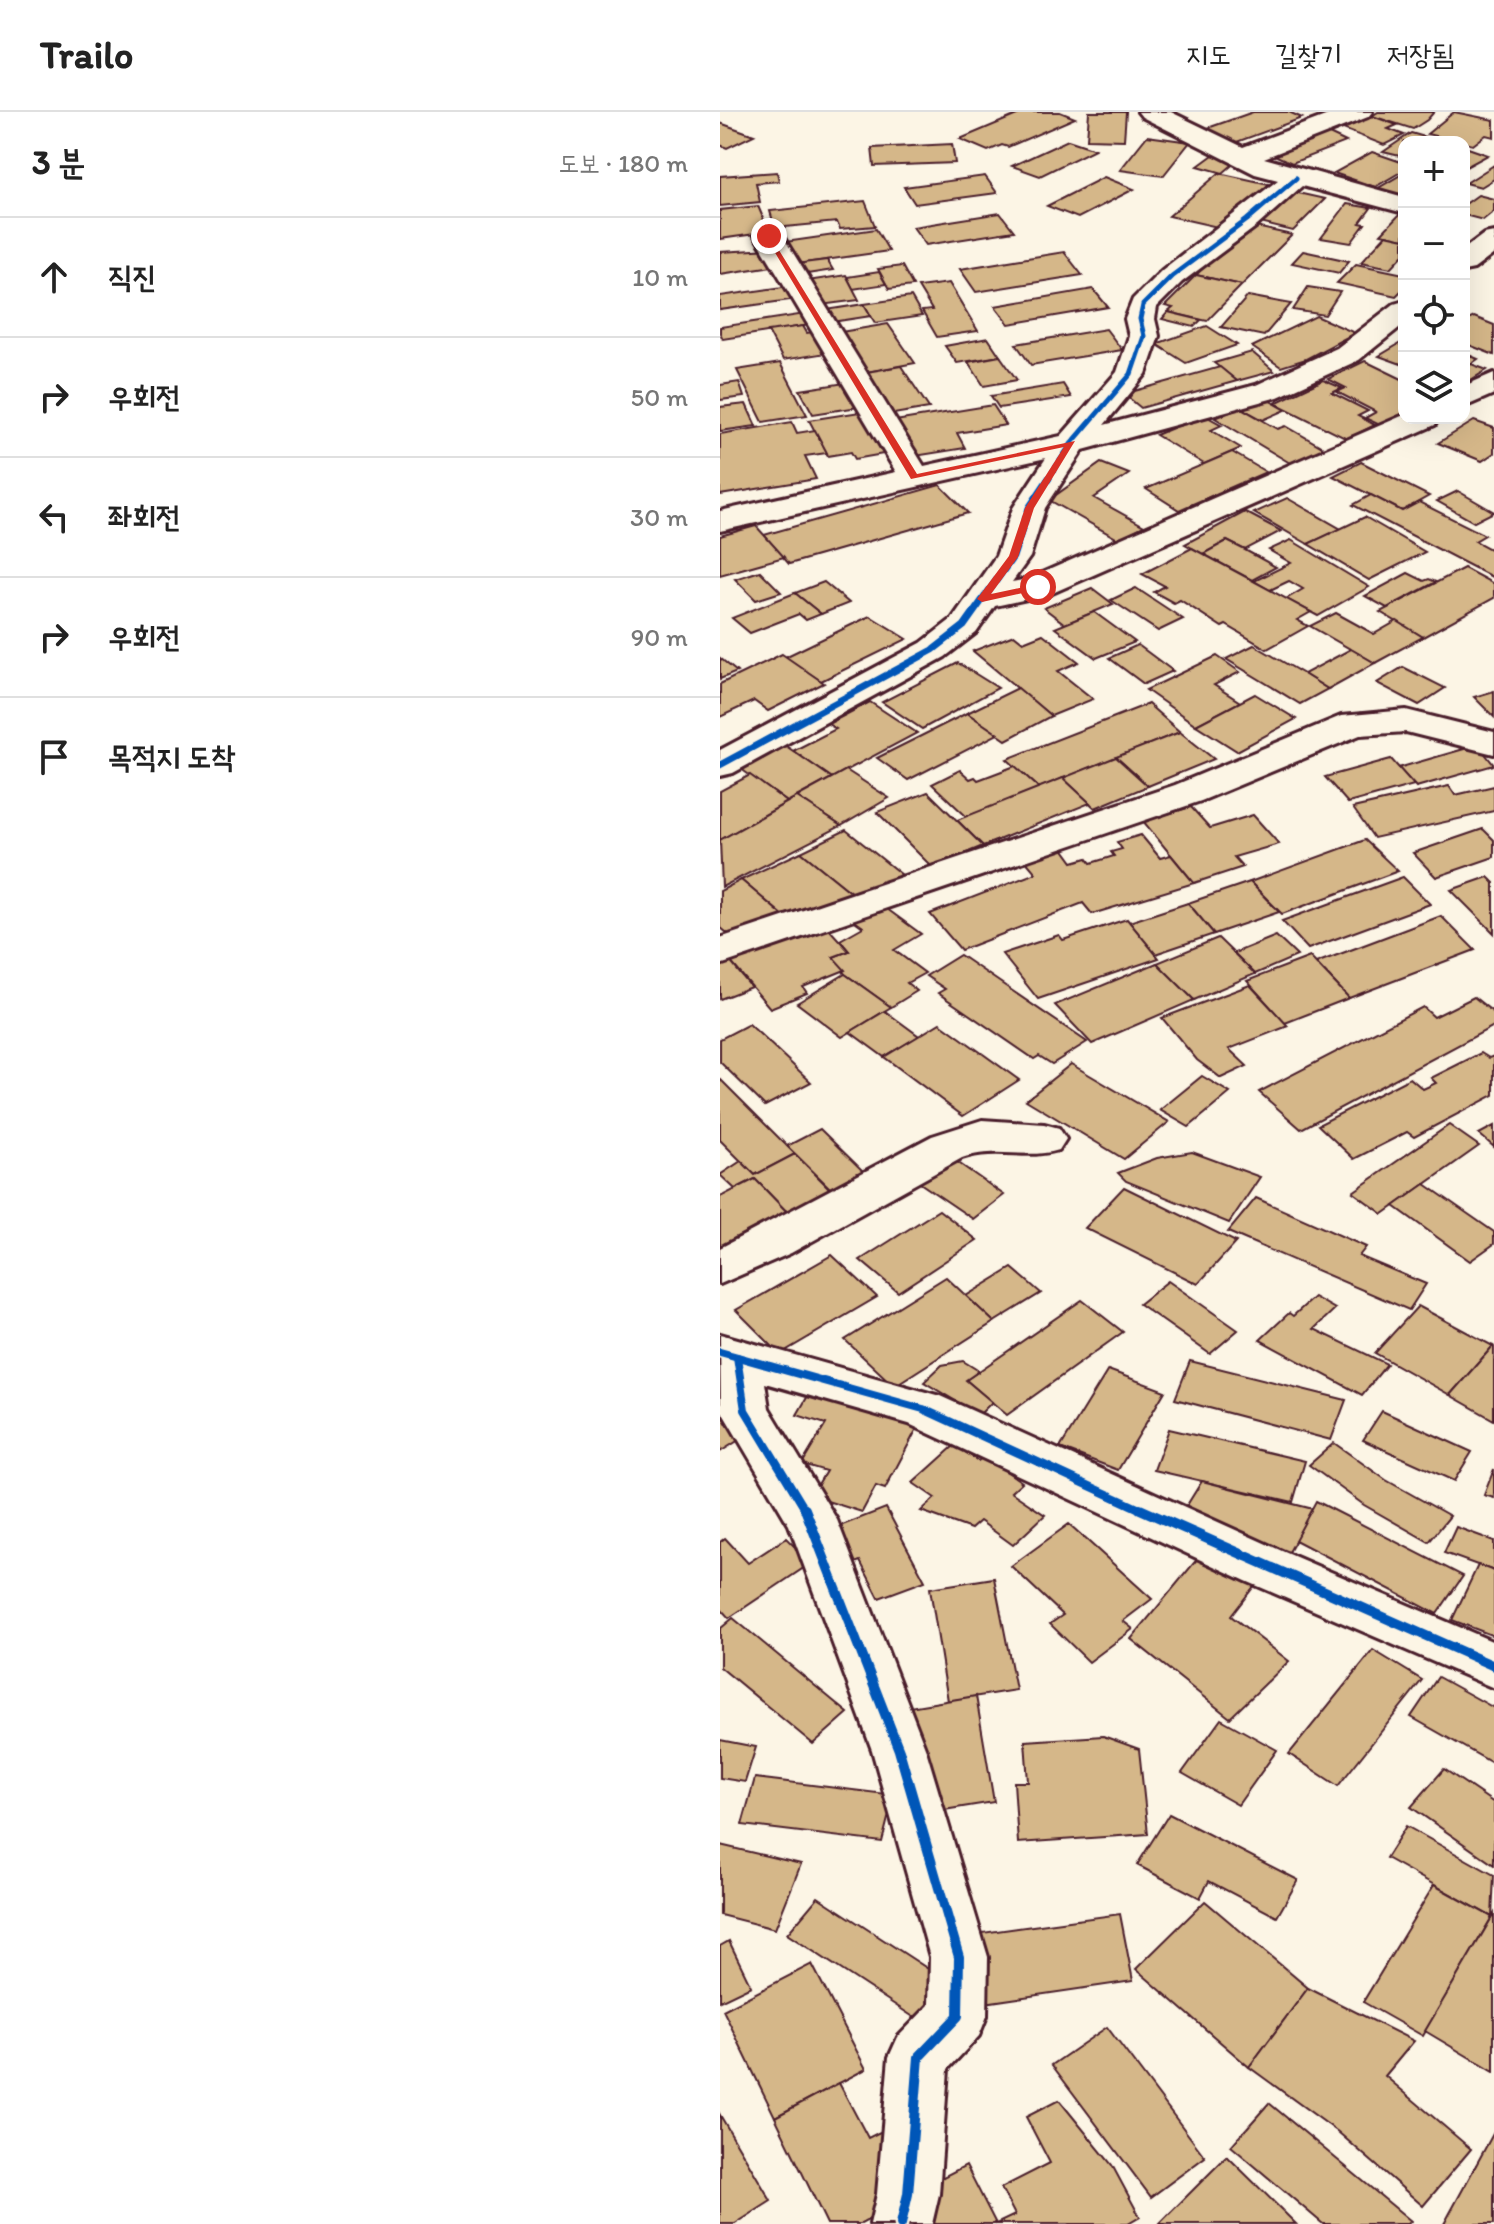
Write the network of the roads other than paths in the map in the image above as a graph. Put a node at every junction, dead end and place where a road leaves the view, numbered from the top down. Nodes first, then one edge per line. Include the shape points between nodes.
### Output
1 (1151, 112) edge
2 (1304, 112) edge
3 (1359, 112) edge
4 (1330, 124) junction
5 (1241, 157) junction
6 (1296, 178) junction
7 (1398, 204) edge
8 (1470, 224) edge
9 (1494, 231) edge
10 (769, 236) dead end
11 (1494, 240) edge
12 (1470, 258) edge
13 (1398, 315) edge
14 (1494, 382) edge
15 (1470, 395) edge
16 (1410, 424) edge
17 (1072, 443) junction
18 (915, 477) junction
19 (720, 521) edge
20 (982, 599) junction
21 (1494, 743) edge
22 (728, 750) edge
23 (720, 952) edge
24 (1044, 1139) dead end
25 (720, 1267) edge
26 (728, 1355) edge
27 (1494, 1666) edge
28 (901, 2224) edge

1 - 5 street
2 - 4 street
3 - 4 street
4 - 5 street
5 - 6 street
6 - 7 street
6 - 17 street via 1143,305 1144,336 1131,374
8 - 9 street
10 - 18 street
11 - 12 street
13 - 17 street via 1348,354 1267,391
14 - 15 street
16 - 20 street via 1038,587
17 - 18 street
17 - 20 street via 1029,508 1013,557
18 - 19 street
20 - 22 street via 964,626 933,650
21 - 23 street via 1406,721 1354,724 1188,793
24 - 25 street via 982,1135 947,1147
26 - 27 street via 923,1409
26 - 28 street via 745,1410 812,1520 899,1750 959,1957 958,2016 919,2057

